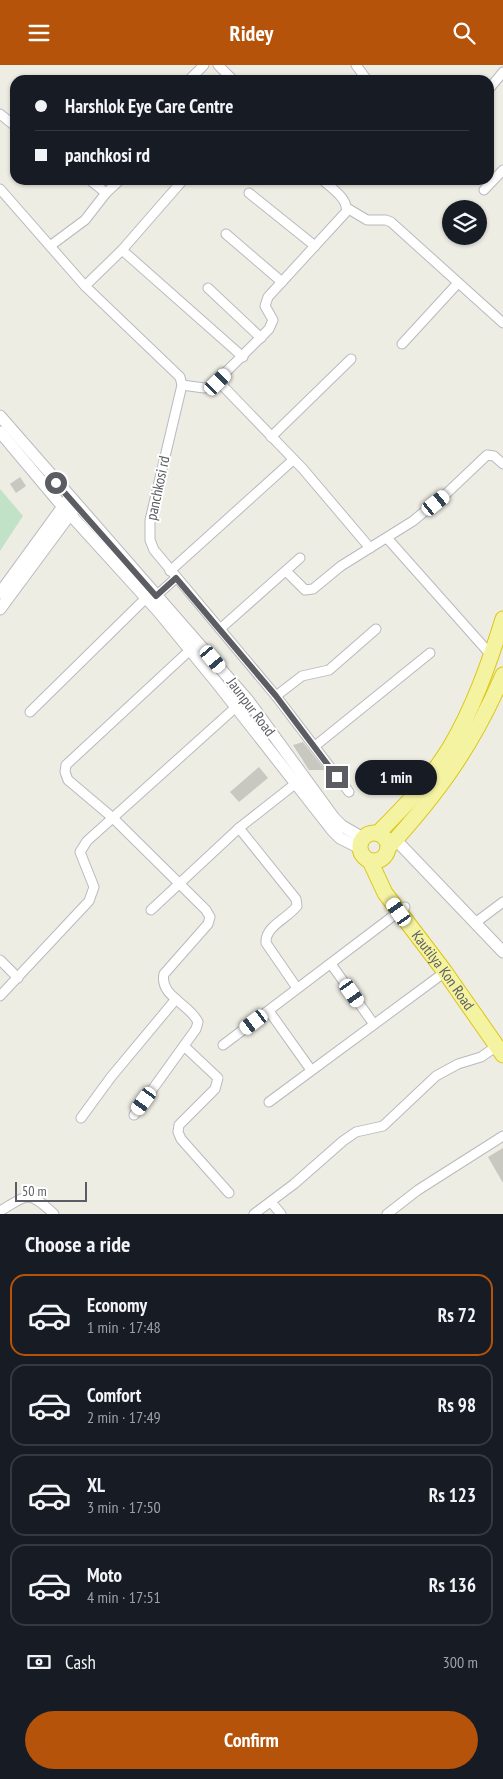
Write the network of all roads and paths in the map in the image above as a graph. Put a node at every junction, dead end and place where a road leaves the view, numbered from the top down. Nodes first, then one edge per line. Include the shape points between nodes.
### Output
1 (204, 65) edge
2 (218, 65) edge
3 (503, 72) edge
4 (194, 75) edge
5 (229, 75) edge
6 (494, 83) edge
7 (0, 114) edge
8 (10, 122) edge
9 (503, 170) edge
10 (494, 179) edge
11 (96, 185) edge
12 (115, 185) edge
13 (179, 185) edge
14 (328, 185) edge
15 (489, 185) edge
16 (0, 189) edge
17 (484, 190) dead end
18 (106, 193) junction
19 (248, 193) dead end
20 (347, 208) junction
21 (226, 234) dead end
22 (50, 246) junction
23 (316, 246) junction
24 (122, 250) junction
25 (282, 282) junction
26 (458, 283) junction
27 (85, 286) junction
28 (208, 288) dead end
29 (503, 323) edge
30 (261, 338) junction
31 (402, 344) dead end
32 (243, 357) junction
33 (351, 359) dead end
34 (218, 382) junction
35 (182, 385) junction
36 (0, 416) edge
37 (0, 432) edge
38 (271, 437) junction
39 (293, 460) junction
40 (503, 464) edge
41 (70, 506) junction
42 (387, 538) junction
43 (370, 549) junction
44 (300, 558) dead end
45 (286, 571) junction
46 (173, 574) junction
47 (0, 593) edge
48 (151, 597) junction
49 (0, 609) edge
50 (503, 619) edge
51 (220, 629) junction
52 (376, 629) dead end
53 (190, 650) junction
54 (430, 653) dead end
55 (491, 655) junction
56 (503, 675) edge
57 (276, 696) junction
58 (236, 707) junction
59 (30, 712) dead end
60 (315, 746) junction
61 (299, 780) junction
62 (348, 792) dead end
63 (112, 818) junction
64 (239, 828) junction
65 (378, 833) junction
66 (361, 843) junction
67 (384, 852) junction
68 (178, 883) junction
69 (503, 902) edge
70 (151, 909) dead end
71 (402, 910) junction
72 (476, 923) junction
73 (503, 952) edge
74 (0, 960) edge
75 (331, 964) junction
76 (445, 972) junction
77 (18, 978) junction
78 (297, 988) junction
79 (0, 996) edge
80 (176, 999) junction
81 (269, 1011) junction
82 (374, 1023) junction
83 (223, 1045) dead end
84 (184, 1046) junction
85 (501, 1046) edge
86 (311, 1070) junction
87 (269, 1102) dead end
88 (134, 1115) dead end
89 (81, 1119) dead end
90 (503, 1136) edge
91 (229, 1193) dead end
92 (271, 1202) junction
93 (0, 1211) edge
94 (54, 1214) edge
95 (254, 1214) edge
96 (280, 1214) edge
97 (387, 1214) edge

1 - 4 street
2 - 5 street
3 - 6 street
7 - 8 street
9 - 10 street
11 - 18 street
12 - 18 street
13 - 24 street
14 - 20 street via 342,198
15 - 17 street
16 - 22 street
18 - 22 street via 90,214
19 - 23 street
20 - 23 street via 341,220
20 - 26 street via 367,220 391,222
21 - 25 street
22 - 27 street
23 - 25 street
24 - 27 street
24 - 32 street
25 - 30 street via 265,301 273,320
26 - 29 street
26 - 31 street
27 - 35 street via 174,369
28 - 30 street
30 - 32 street
32 - 34 street
33 - 38 street
34 - 35 street via 204,388
34 - 38 street
35 - 46 street, panchkosi rd via 150,520 150,540 154,550
36 - 41 street, Jaunpur Road
37 - 41 street, Jaunpur Road
38 - 39 street
39 - 43 street
39 - 46 street
40 - 42 street via 494,456 487,455 447,493
41 - 47 street
41 - 48 street, Jaunpur Road
41 - 49 street
42 - 43 street
42 - 55 street
43 - 45 street via 309,591
44 - 45 street
45 - 51 street
46 - 48 street
46 - 51 street, panchkosi rd
48 - 53 street, Jaunpur Road
48 - 59 street
48 - 61 street, Jaunpur Road via 247,699
50 - 55 highway
51 - 57 street, panchkosi rd
52 - 57 street via 328,670 302,676
53 - 58 street, Jaunpur Road
53 - 63 street via 66,765 68,780
54 - 60 street
55 - 65 highway via 473,703 449,749 417,793
56 - 67 highway via 454,770 425,808
57 - 60 street, panchkosi rd
58 - 61 street, Jaunpur Road
58 - 63 street
60 - 62 street, panchkosi rd
61 - 64 street
61 - 66 street, Jaunpur Road via 333,831
63 - 68 street
63 - 77 street via 80,852 94,887 89,901
64 - 68 street
64 - 78 street via 296,899 298,906 269,931 266,943
65 - 66 highway via 369,834
65 - 67 highway via 384,837
66 - 67 highway via 362,855
67 - 71 highway, Kautilya Kon Road via 390,885
67 - 72 street
68 - 70 street
68 - 80 street via 210,917 208,924 164,974 165,990
69 - 72 street
71 - 75 street
71 - 76 highway, Kautilya Kon Road
71 - 85 highway, Kautilya Kon Road
72 - 73 street
74 - 77 street
75 - 78 street
75 - 82 street
76 - 82 street
76 - 85 highway, Kautilya Kon Road
77 - 79 street
78 - 81 street
80 - 84 street via 195,1015 198,1022
80 - 89 street via 111,1077
81 - 83 street
81 - 86 street
82 - 86 street
84 - 88 street
84 - 91 street via 218,1078 215,1089 179,1125 178,1132
85 - 92 street via 436,1076 383,1126 349,1137
86 - 87 street
90 - 97 street via 418,1190
92 - 95 street
92 - 96 street
93 - 94 street via 28,1196 35,1197

